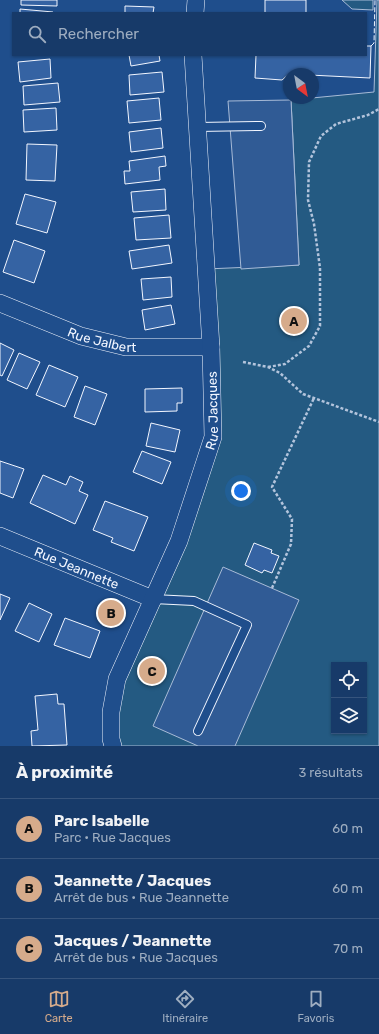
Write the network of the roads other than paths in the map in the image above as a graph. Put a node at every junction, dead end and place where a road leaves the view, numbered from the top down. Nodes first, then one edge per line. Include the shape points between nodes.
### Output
1 (196, 0) edge
2 (195, 12) edge
3 (193, 56) edge
4 (261, 126) dead end
5 (198, 127) junction
6 (0, 303) edge
7 (211, 347) junction
8 (0, 536) edge
9 (153, 599) junction
10 (198, 731) dead end
11 (113, 746) edge

1 - 2 street
3 - 5 street, Rue Jacques
4 - 5 lane
5 - 7 street, Rue Jacques
6 - 7 street, Rue Jalbert via 81,336 126,347
7 - 9 street, Rue Jacques via 214,437 179,541
8 - 9 street, Rue Jeannette
9 - 10 lane via 194,602 247,625
9 - 11 street, Rue Jacques via 117,679 111,712

